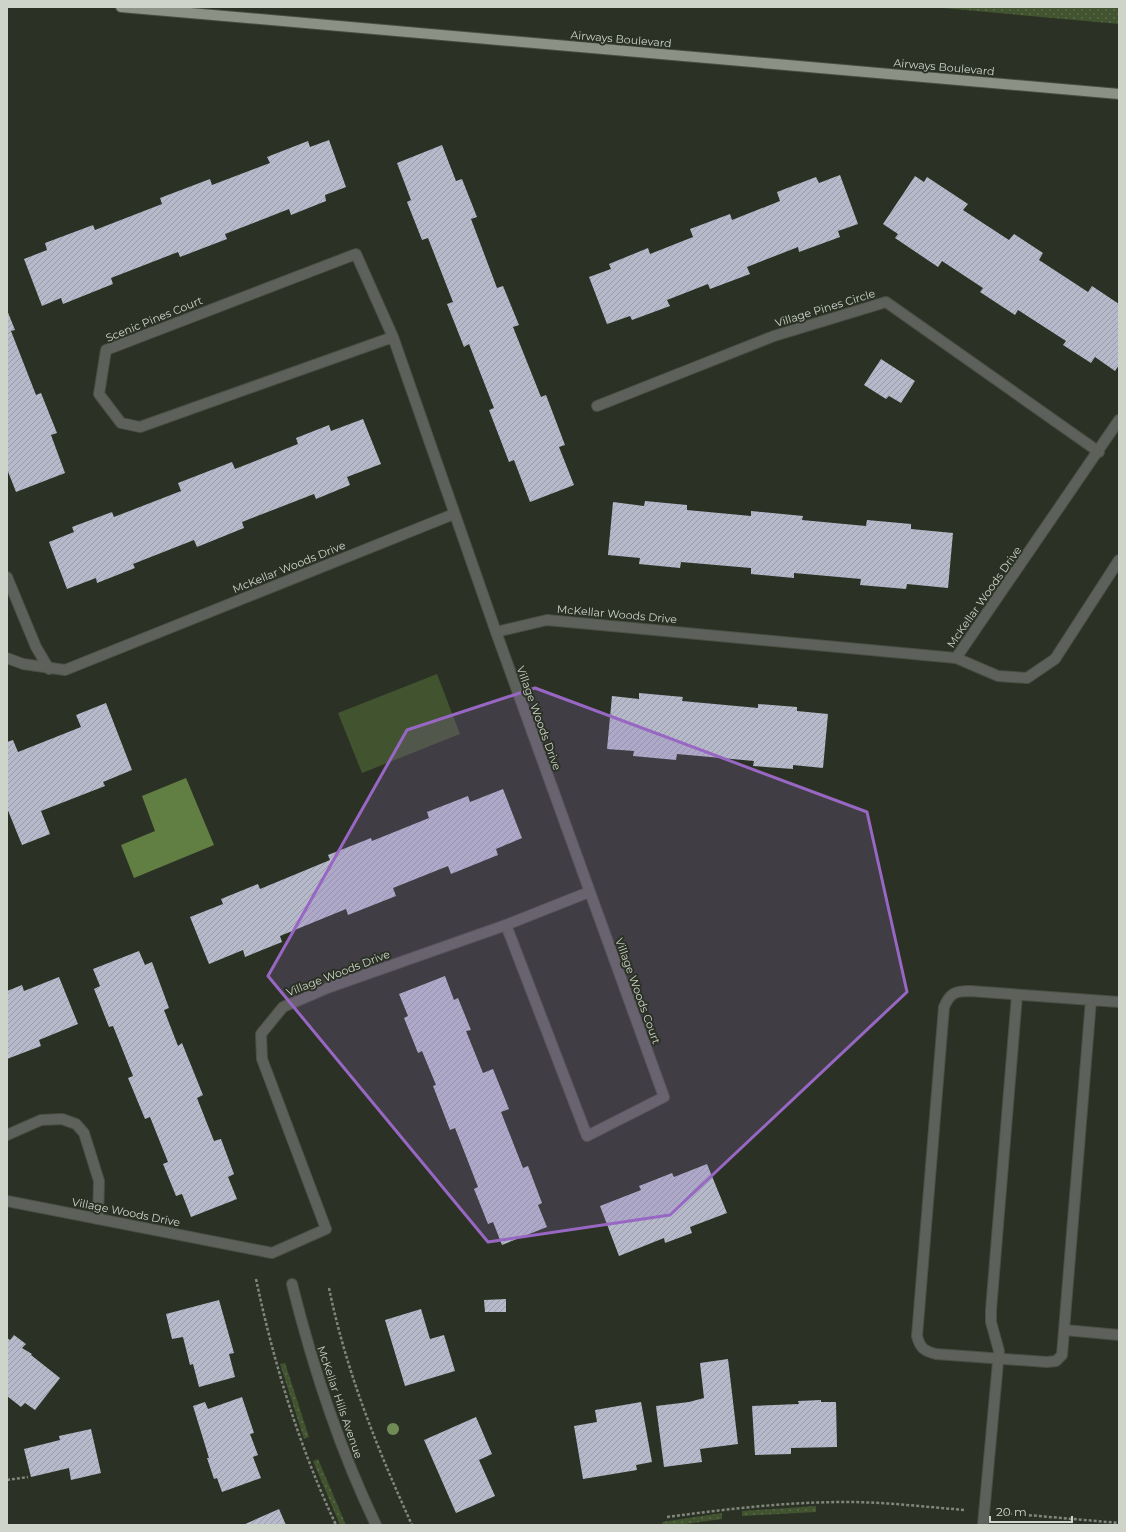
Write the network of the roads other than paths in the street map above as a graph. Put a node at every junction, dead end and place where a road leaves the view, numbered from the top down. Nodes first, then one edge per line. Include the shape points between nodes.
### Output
1 (121, 7) edge
2 (1119, 94) edge
3 (393, 337) junction
4 (596, 406) dead end
5 (1119, 420) edge
6 (1099, 452) junction
7 (454, 514) junction
8 (1119, 560) edge
9 (7, 577) edge
10 (496, 632) junction
11 (7, 658) edge
12 (956, 658) junction
13 (49, 669) junction
14 (589, 892) junction
15 (506, 925) junction
16 (1017, 995) junction
17 (1091, 1000) junction
18 (1119, 1002) edge
19 (7, 1135) edge
20 (7, 1201) edge
21 (98, 1219) junction
22 (292, 1284) dead end
23 (1065, 1330) junction
24 (1119, 1335) edge
25 (998, 1360) junction
26 (376, 1525) edge
27 (983, 1525) edge

1 - 2 main road, Airways Boulevard
3 - 3 street, Scenic Pines Court via 140,427 121,424 99,394 106,350 356,254
3 - 7 street, Scenic Pines Court
4 - 6 street, Village Pines Circle via 774,336 886,302
5 - 6 street, McKellar Woods Drive
6 - 12 street, McKellar Woods Drive
7 - 10 street
7 - 13 street, McKellar Woods Drive via 65,670
8 - 12 street via 1055,659 1027,678 998,676
9 - 13 street via 36,647
10 - 12 street, McKellar Woods Drive via 547,620
10 - 14 street, Village Woods Drive
11 - 13 street, McKellar Woods Drive
14 - 15 street, Village Woods Drive
14 - 15 street, Village Woods Court via 664,1097 587,1136
15 - 21 street, Village Woods Drive via 330,987 283,1007 261,1034 262,1059 326,1229 272,1253
16 - 17 street
16 - 25 street via 991,1310 991,1322 999,1351
16 - 25 street via 958,991 948,997 944,1007 917,1336 919,1345 926,1352
17 - 18 street
17 - 23 street
19 - 21 street via 41,1120 62,1118 76,1124 84,1132 99,1181
20 - 21 street, Village Woods Drive
22 - 26 street, McKellar Hills Avenue via 332,1422 354,1479
23 - 24 street
23 - 25 street via 1062,1355 1056,1361
25 - 27 street

